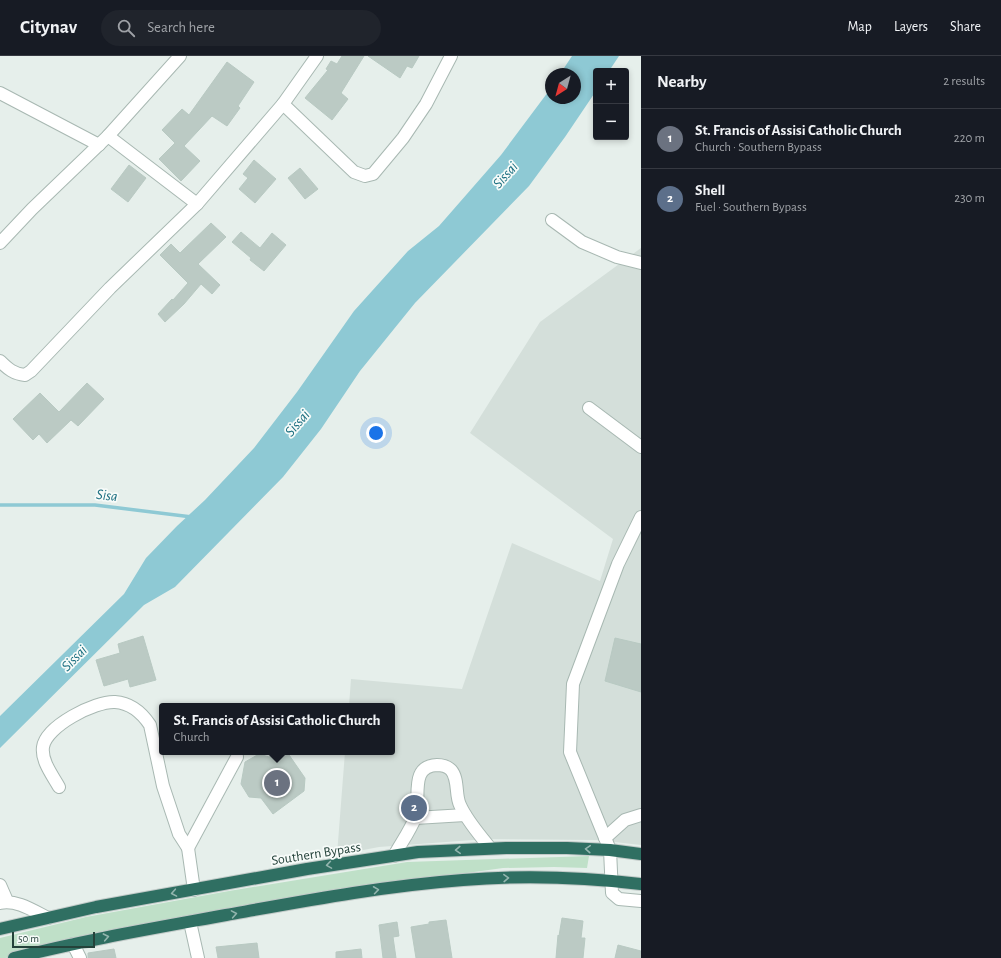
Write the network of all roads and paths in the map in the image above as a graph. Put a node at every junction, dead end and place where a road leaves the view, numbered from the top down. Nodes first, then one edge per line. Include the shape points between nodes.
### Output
1 (180, 56) edge
2 (317, 56) edge
3 (450, 56) edge
4 (0, 93) edge
5 (283, 104) junction
6 (103, 140) junction
7 (197, 204) junction
8 (552, 220) dead end
9 (0, 243) edge
10 (641, 263) edge
11 (0, 361) edge
12 (590, 408) dead end
13 (641, 447) edge
14 (641, 517) edge
15 (237, 757) dead end
16 (59, 787) dead end
17 (465, 815) junction
18 (641, 815) edge
19 (416, 818) junction
20 (605, 838) junction
21 (188, 848) junction
22 (490, 848) junction
23 (610, 850) junction
24 (641, 854) edge
25 (394, 856) junction
26 (612, 880) junction
27 (641, 884) edge
28 (0, 885) edge
29 (194, 890) junction
30 (641, 901) edge
31 (4, 902) edge
32 (48, 918) junction
33 (190, 922) junction
34 (0, 930) edge
35 (73, 944) junction
36 (14, 958) edge
37 (80, 958) edge
38 (198, 958) edge

1 - 6 street
2 - 5 street
3 - 5 street via 426,104 403,138 373,174 365,176 354,172
4 - 6 street
5 - 7 street
6 - 7 street
6 - 9 street
7 - 11 street via 25,375 18,375
8 - 10 street via 582,242 617,257
12 - 13 street
14 - 20 street via 618,564 573,684 570,752
15 - 21 street
16 - 21 street via 44,758 43,748 50,733 63,722 104,702 129,706 150,725 163,786 179,834
17 - 19 street
17 - 19 street via 459,804 455,778 451,770 445,766 430,765 419,776
17 - 22 street
18 - 20 street via 625,820
19 - 25 street
20 - 23 street
21 - 29 street
23 -> 22 highway, Southern Bypass
22 -> 25 highway, Southern Bypass
23 - 24 highway, Southern Bypass
23 - 26 street
25 -> 29 highway, Southern Bypass
26 - 27 highway
26 - 30 street via 614,896 619,899
33 -> 26 highway via 413,885 518,878
28 - 31 street
29 -> 32 highway, Southern Bypass
31 - 32 street via 20,905
32 - 34 highway, Southern Bypass
35 -> 33 highway
33 - 38 street
35 - 36 highway
35 - 37 street

